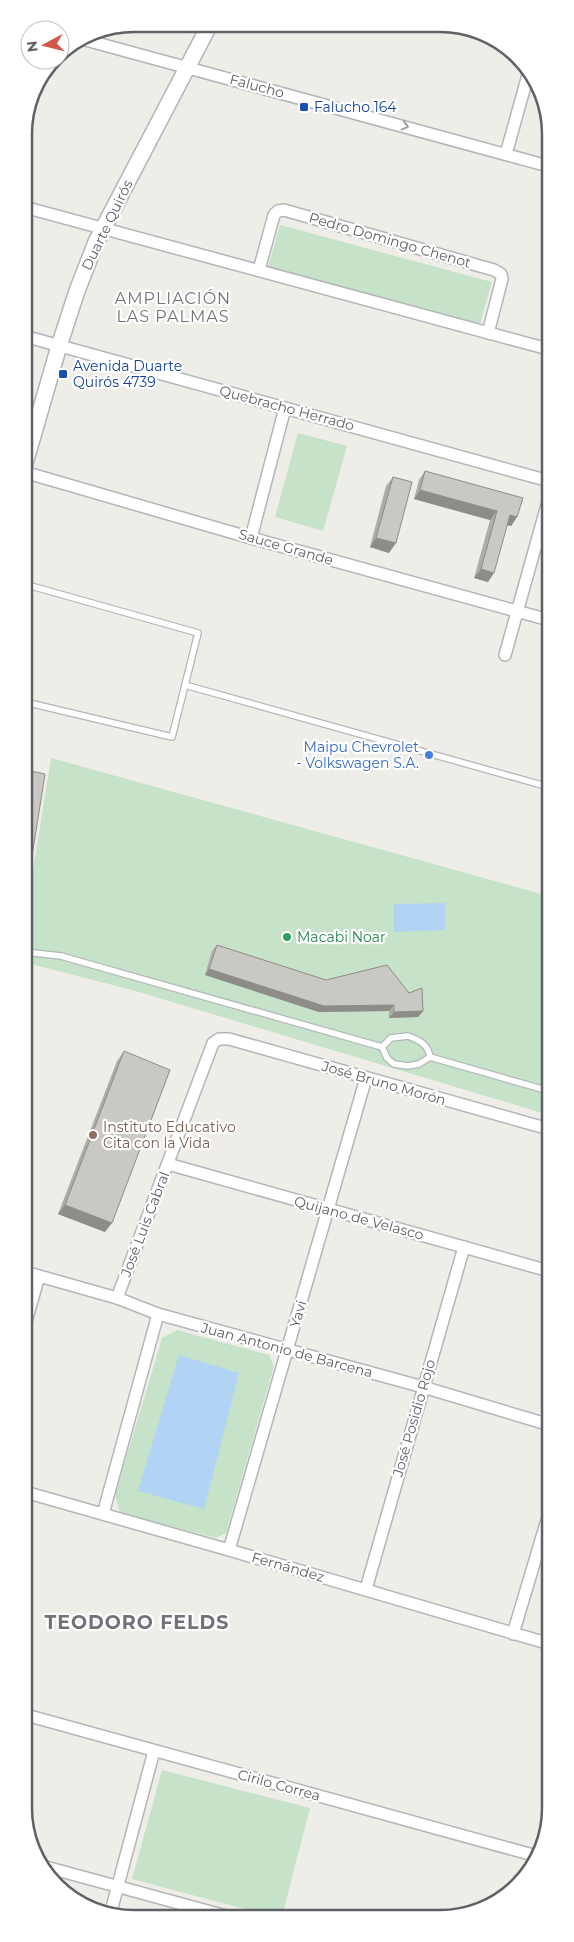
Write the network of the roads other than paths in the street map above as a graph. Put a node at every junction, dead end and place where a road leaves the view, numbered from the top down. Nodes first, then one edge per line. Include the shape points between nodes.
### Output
1 (206, 32) edge
2 (92, 42) edge
3 (189, 67) junction
4 (526, 81) edge
5 (506, 154) junction
6 (542, 164) edge
7 (33, 210) edge
8 (103, 230) junction
9 (259, 270) junction
10 (488, 334) junction
11 (33, 339) edge
12 (59, 346) junction
13 (542, 347) edge
14 (285, 408) junction
15 (33, 437) edge
16 (33, 475) edge
17 (542, 479) edge
18 (542, 524) edge
19 (250, 538) junction
20 (33, 586) edge
21 (517, 611) junction
22 (542, 618) edge
23 (505, 654) dead end
24 (185, 685) junction
25 (33, 704) edge
26 (542, 785) edge
27 (33, 953) edge
28 (219, 1039) joint
29 (382, 1047) junction
30 (430, 1057) junction
31 (366, 1078) junction
32 (541, 1089) edge
33 (541, 1127) edge
34 (168, 1164) junction
35 (328, 1210) junction
36 (464, 1247) junction
37 (541, 1270) edge
38 (32, 1274) edge
39 (39, 1276) junction
40 (117, 1298) junction
41 (32, 1299) edge
42 (158, 1314) junction
43 (287, 1350) junction
44 (423, 1387) junction
45 (541, 1422) edge
46 (32, 1494) edge
47 (103, 1514) junction
48 (541, 1540) edge
49 (229, 1550) junction
50 (366, 1589) junction
51 (513, 1634) junction
52 (541, 1642) edge
53 (32, 1717) edge
54 (154, 1751) junction
55 (530, 1854) edge
56 (53, 1869) edge
57 (118, 1887) junction
58 (112, 1907) edge
59 (204, 1910) edge

1 - 3 main road, Duarte Quirós
2 - 3 street, Falucho
3 -> 5 street, Falucho
3 - 8 main road, Duarte Quirós
4 - 5 street
5 - 6 street, Falucho
7 - 8 street
8 - 9 street
8 - 12 main road, Duarte Quirós via 76,291
9 - 10 street
9 - 10 street, Pedro Domingo Chenot via 274,216 278,211 294,212 501,274
10 - 13 street
11 - 12 street, Quebracho Herrado
12 - 14 street, Quebracho Herrado
12 - 15 main road, Duarte Quirós
14 - 17 street, Quebracho Herrado
14 - 19 street
16 - 19 street, Sauce Grande
18 - 21 street
19 - 21 street, Sauce Grande
20 - 24 lane via 198,633
21 - 22 street, Sauce Grande
21 - 23 street
24 - 25 lane via 172,737
24 - 26 lane
27 - 29 lane via 61,956
28 - 31 street, José Bruno Morón via 229,1039
28 - 34 street, José Luis Cabral via 214,1043
29 - 30 lane via 386,1058 394,1064 419,1064
29 - 30 lane via 391,1038 408,1036 423,1044
30 - 32 lane
31 - 33 street, José Bruno Morón
31 - 35 street, Yavi
34 - 35 street, Quijano de Velasco
34 - 40 street, José Luis Cabral
35 - 36 street, Quijano de Velasco
35 - 43 street, Yavi
36 - 37 street, Quijano de Velasco
36 - 44 street, José Posidio Rojo
38 - 39 street, Juan Antonio de Barcena
39 - 40 street, Juan Antonio de Barcena
39 - 41 street
40 - 42 street, Juan Antonio de Barcena
42 - 43 street, Juan Antonio de Barcena
42 - 47 street
43 - 44 street, Juan Antonio de Barcena
43 - 49 street, Yavi
44 - 45 street, Juan Antonio de Barcena
44 - 50 street, José Posidio Rojo
46 - 47 street, Fernández
47 - 49 street, Fernández
48 - 51 street
49 - 50 street, Fernández
50 - 51 street, Fernández
51 - 52 street, Fernández
53 - 54 street, Cirilo Correa
54 - 55 street, Cirilo Correa
54 - 57 street
56 - 57 street
57 - 58 street
57 - 59 street

